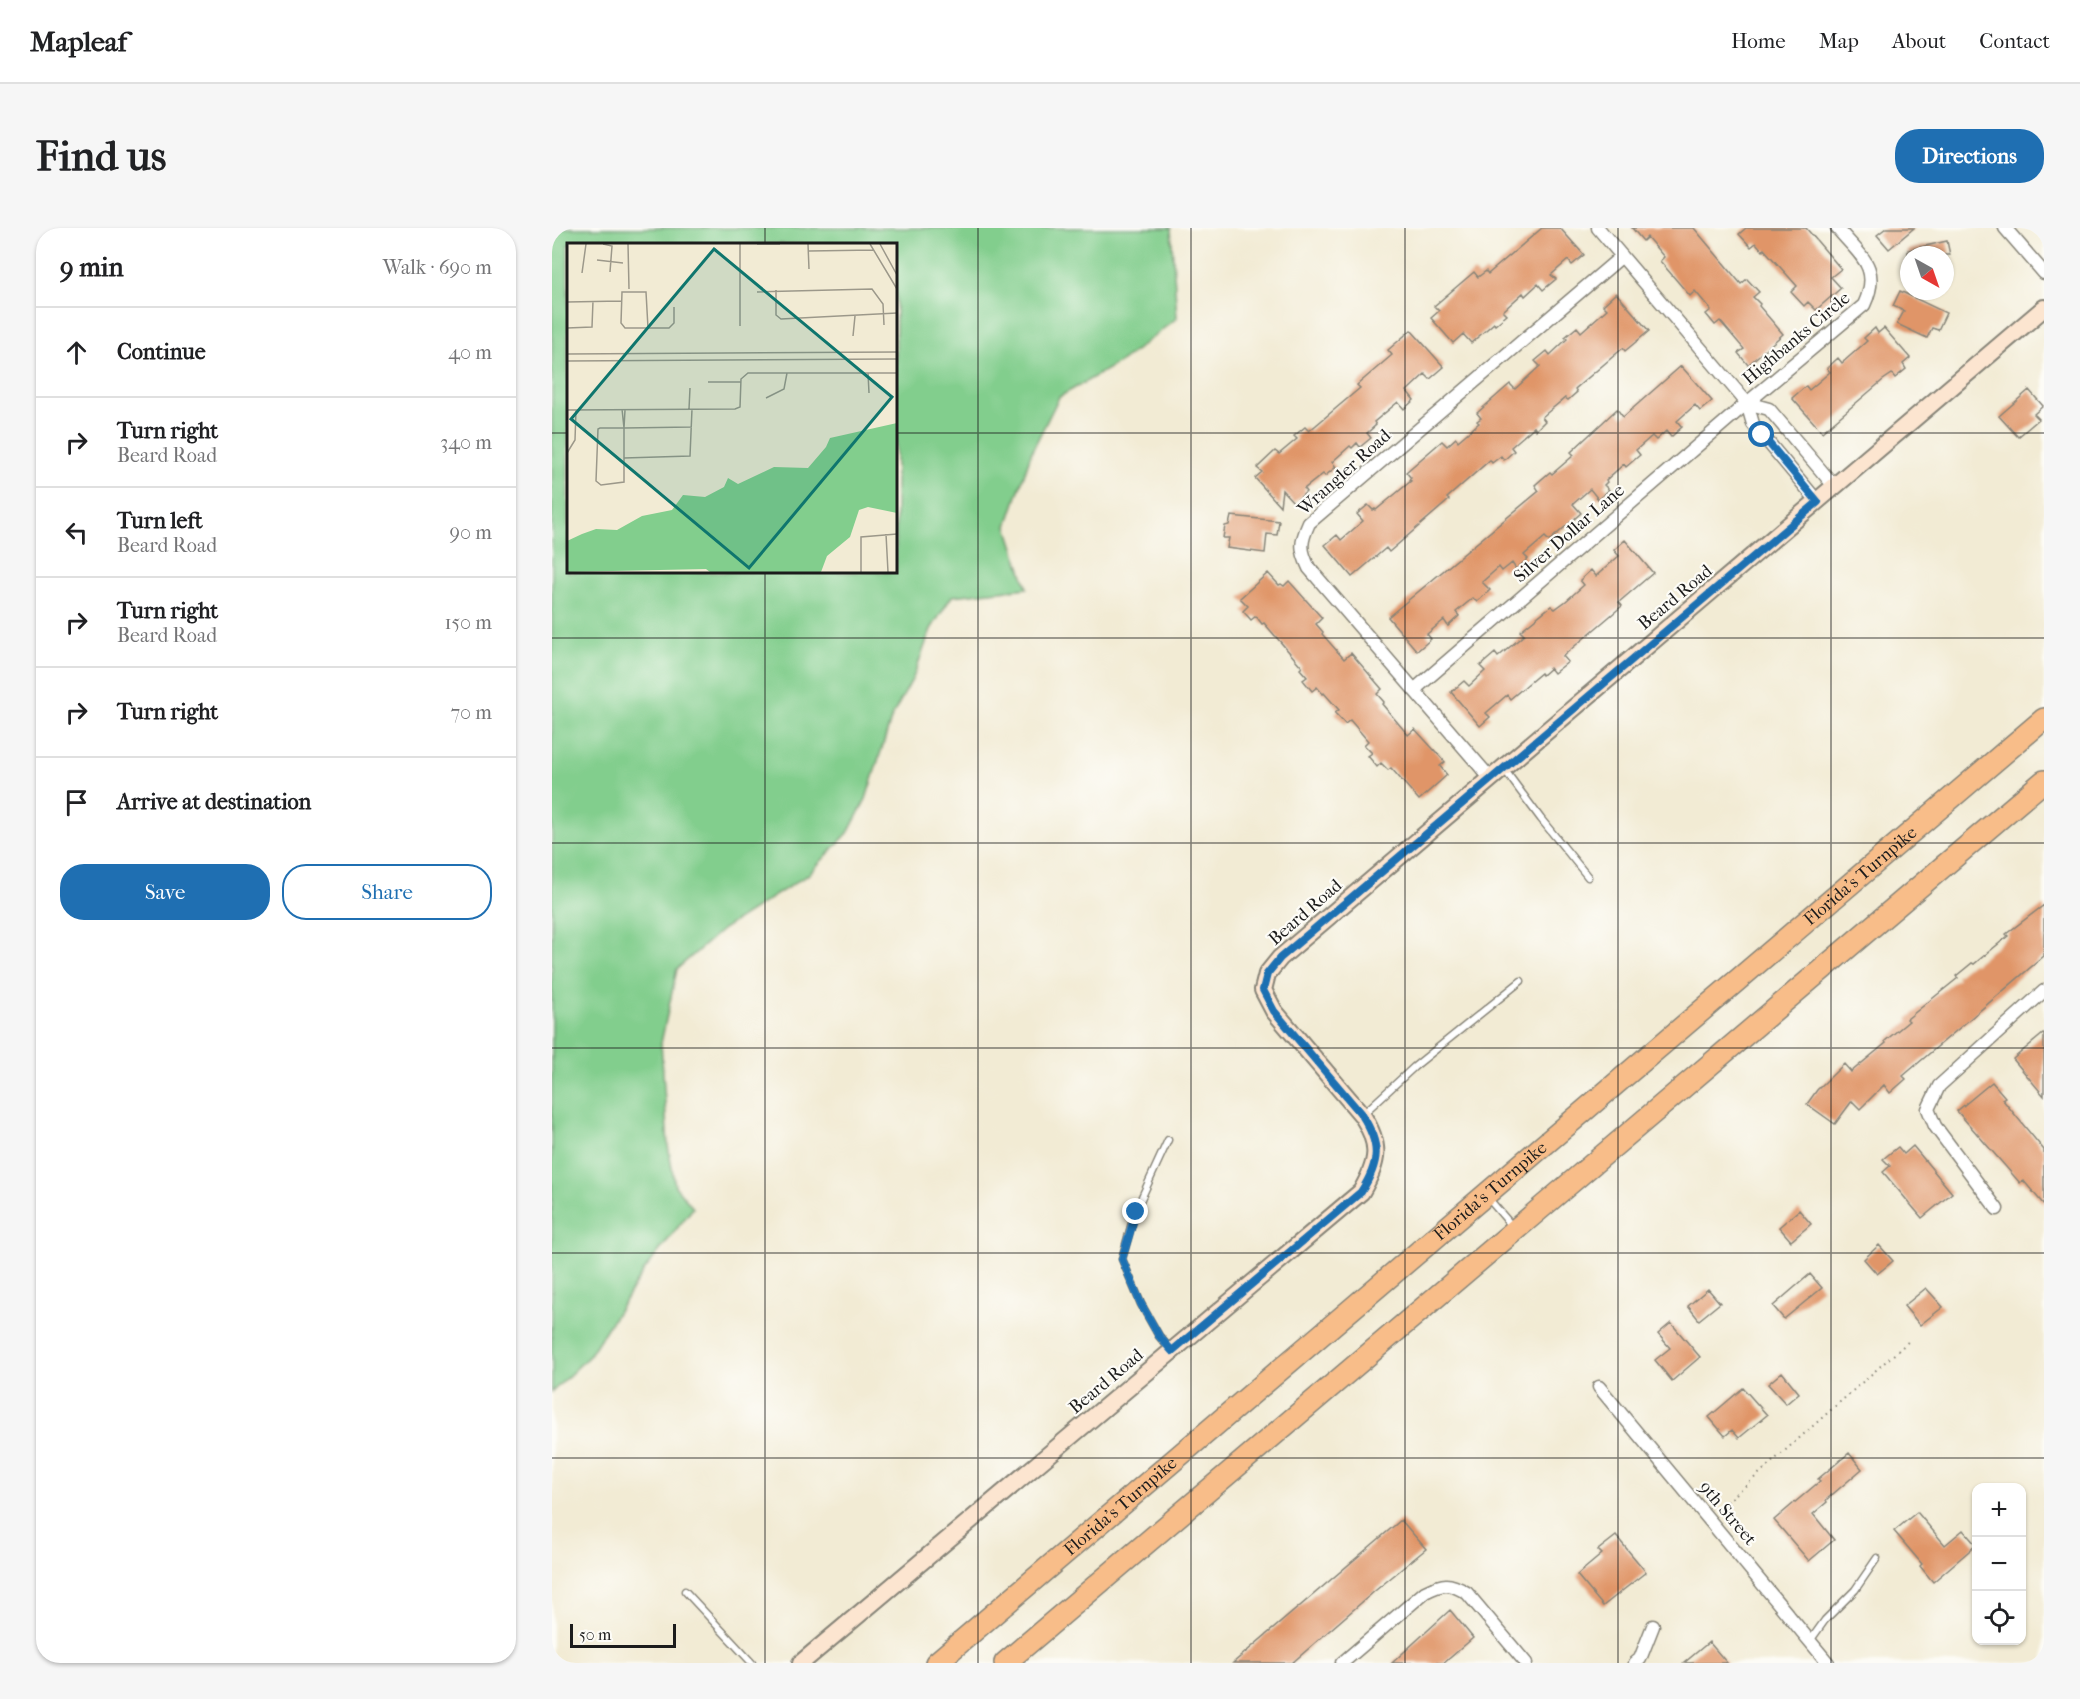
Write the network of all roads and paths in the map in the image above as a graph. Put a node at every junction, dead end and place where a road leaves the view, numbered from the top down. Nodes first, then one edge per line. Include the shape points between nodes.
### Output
1 (1598, 228) edge
2 (1837, 228) edge
3 (2005, 228) edge
4 (1622, 256) junction
5 (2044, 273) edge
6 (2044, 308) edge
7 (1747, 403) junction
8 (1802, 449) junction
9 (1785, 463) junction
10 (1835, 487) junction
11 (1818, 502) junction
12 (1414, 690) junction
13 (2044, 718) edge
14 (1497, 774) junction
15 (2044, 781) edge
16 (1588, 877) dead end
17 (1521, 981) dead end
18 (2043, 993) edge
19 (1362, 1115) junction
20 (1168, 1140) dead end
21 (1485, 1194) junction
22 (1997, 1209) dead end
23 (1515, 1229) junction
24 (1910, 1340) dead end
25 (1172, 1351) junction
26 (1599, 1387) dead end
27 (1709, 1518) junction
28 (1877, 1558) dead end
29 (685, 1591) dead end
30 (1653, 1626) dead end
31 (1810, 1641) junction
32 (752, 1663) edge
33 (801, 1663) edge
34 (936, 1663) edge
35 (1005, 1663) edge
36 (1342, 1663) edge
37 (1526, 1663) edge
38 (1635, 1663) edge
39 (1828, 1663) edge

1 - 4 street, Highbanks Circle
2 - 7 street, Highbanks Circle via 1872,274 1871,290 1864,305
3 - 5 street
4 - 7 street, Highbanks Circle
4 - 12 street, Wrangler Road via 1309,524 1302,539 1302,553 1310,568
6 - 10 street, Beard Road
7 - 8 street via 1769,409
7 - 9 street via 1753,424
7 - 12 street, Silver Dollar Lane
8 - 9 street
8 - 10 street
9 - 11 street
10 - 11 street, Beard Road
11 - 14 street, Beard Road
12 - 14 street, Wrangler Road
13 - 21 highway, Florida's Turnpike
14 - 16 lane
14 - 19 street, Beard Road via 1280,958 1267,974 1263,990 1274,1011
15 - 23 highway
17 - 19 lane via 1414,1067
18 - 22 street via 1939,1086 1928,1109 1935,1126
19 - 25 street, Beard Road via 1374,1133 1377,1154 1361,1192
20 - 25 lane via 1136,1212 1122,1259 1141,1304
21 - 23 lane
21 - 34 highway, Florida's Turnpike
23 - 35 highway
24 - 27 path
25 - 33 street, Beard Road
26 - 27 street, 9th Street
27 - 31 street, 9th Street
28 - 31 lane
29 - 32 lane
30 - 38 street
31 - 39 street, 9th Street
36 - 37 street via 1425,1592 1440,1584 1467,1593

